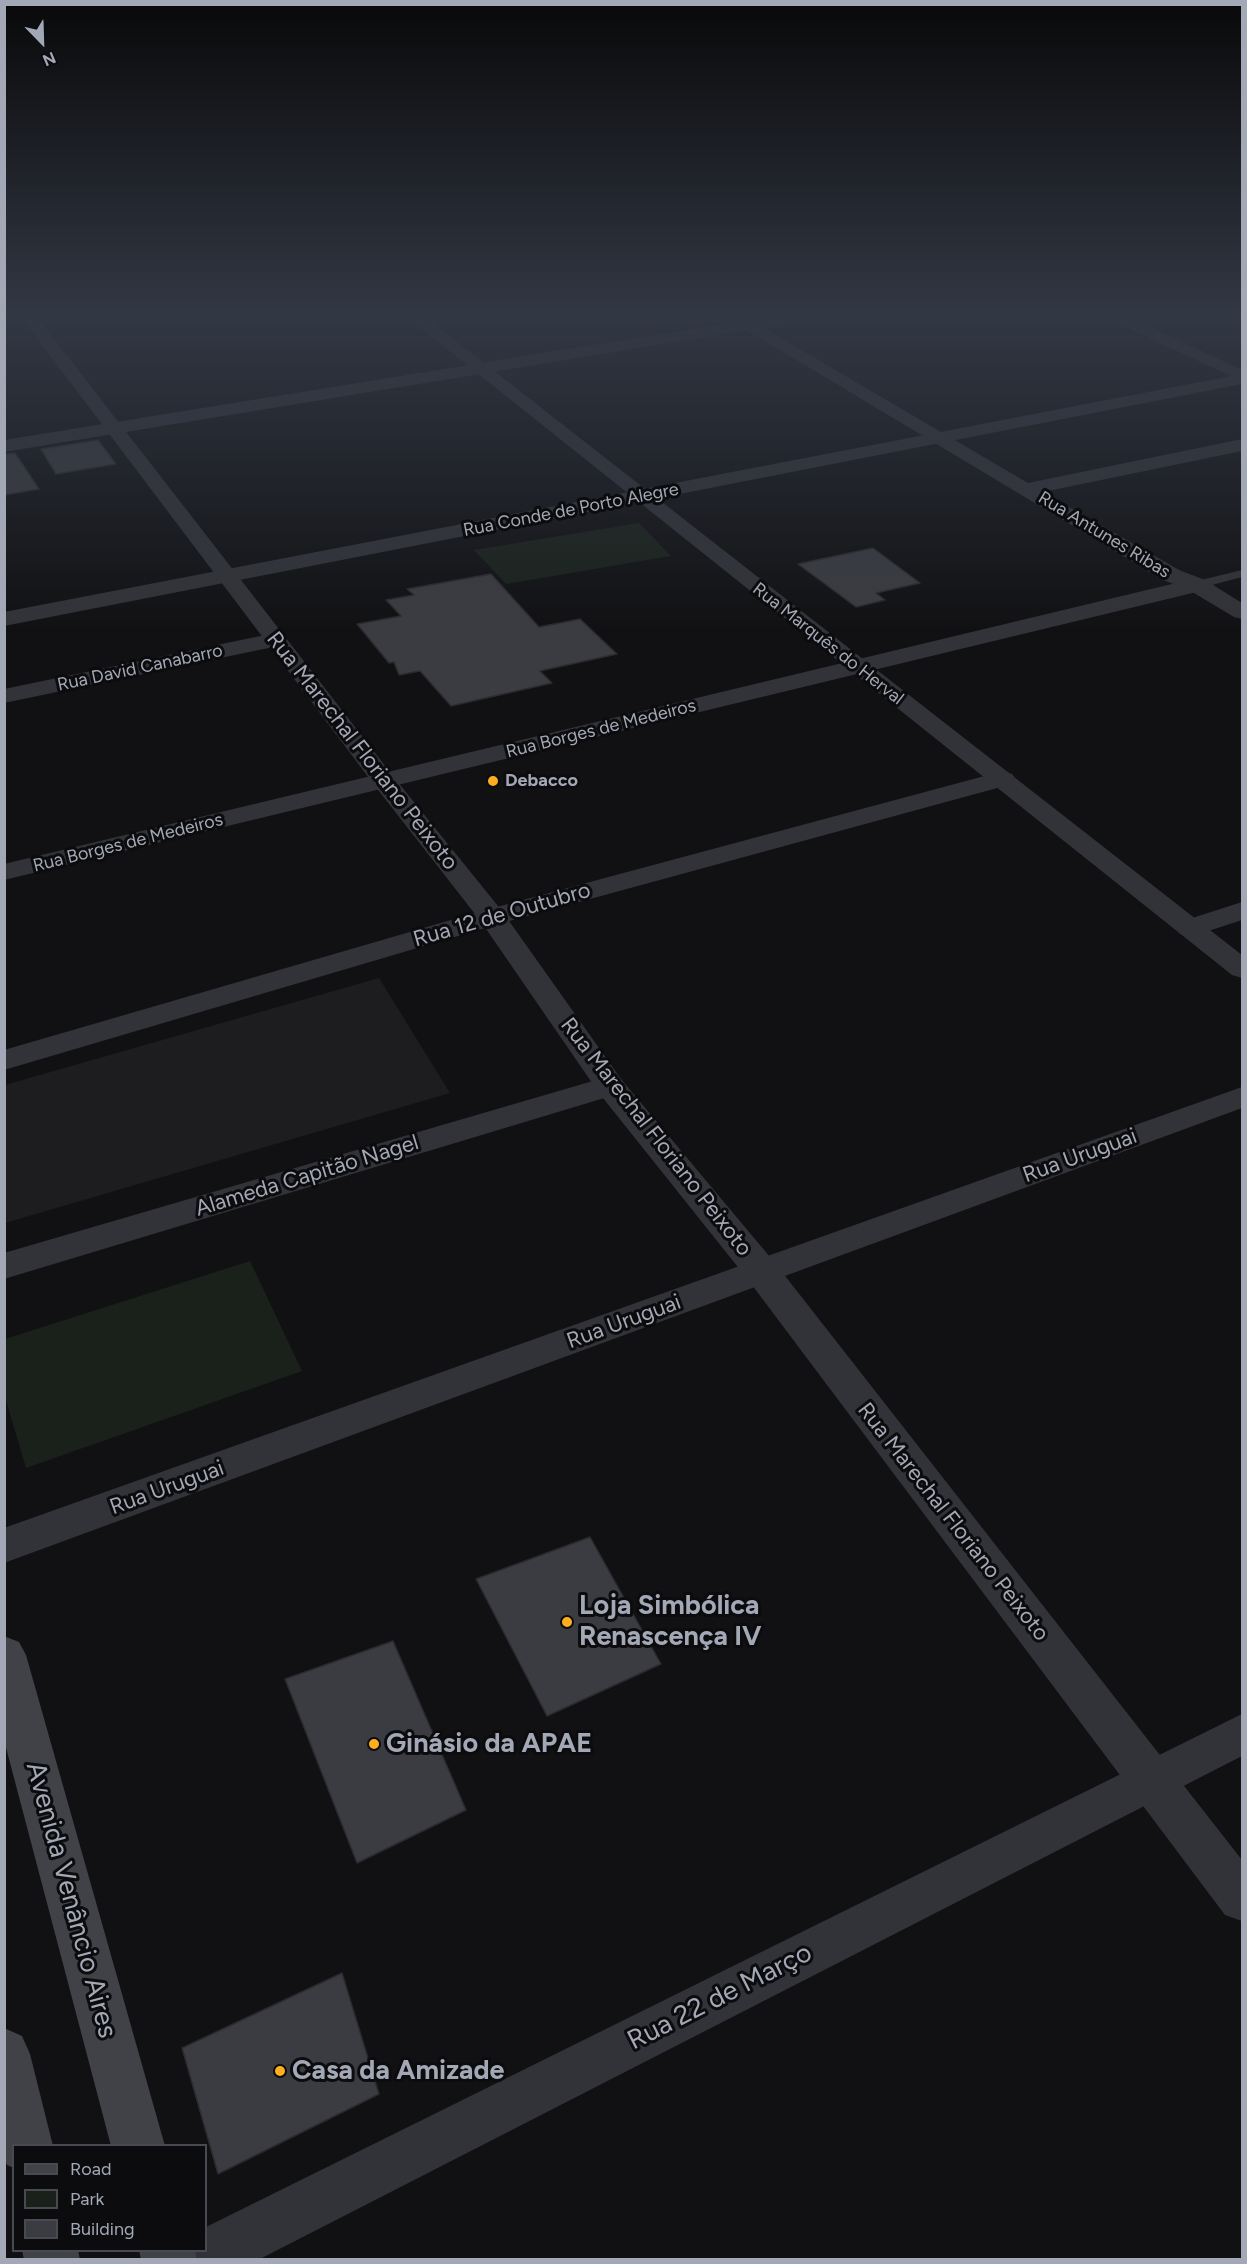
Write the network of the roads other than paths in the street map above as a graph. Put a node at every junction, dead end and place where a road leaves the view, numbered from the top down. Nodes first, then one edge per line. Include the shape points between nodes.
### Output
1 (109, 423) edge
2 (145, 423) edge
3 (546, 423) edge
4 (921, 423) edge
5 (1016, 423) edge
6 (113, 428) junction
7 (945, 437) junction
8 (1242, 445) edge
9 (4, 446) edge
10 (1036, 487) junction
11 (641, 497) junction
12 (1242, 574) edge
13 (226, 576) junction
14 (1197, 585) junction
15 (1242, 612) edge
16 (4, 619) edge
17 (275, 640) junction
18 (858, 667) junction
19 (4, 696) edge
20 (1003, 779) junction
21 (384, 781) junction
22 (4, 872) edge
23 (1242, 911) edge
24 (492, 917) junction
25 (1190, 928) junction
26 (1242, 969) edge
27 (4, 1060) edge
28 (610, 1086) junction
29 (1242, 1097) edge
30 (4, 1266) edge
31 (762, 1272) junction
32 (4, 1546) edge
33 (4, 1655) edge
34 (1242, 1734) edge
35 (1152, 1780) junction
36 (1242, 1898) edge
37 (4, 2054) edge
38 (26, 2144) edge
39 (138, 2144) edge
40 (198, 2259) edge

1 - 6 street, Rua Marechal Floriano Peixoto
2 - 6 street
3 - 11 street, Rua Marquês do Herval
4 - 7 street, Rua Antunes Ribas
5 - 7 street, Rua Conde de Porto Alegre
6 - 9 street
6 - 13 street, Rua Marechal Floriano Peixoto
7 - 10 street, Rua Antunes Ribas
7 - 11 street, Rua Conde de Porto Alegre
8 - 10 street
10 - 14 street, Rua Antunes Ribas via 1103,527 1170,575
11 - 13 street, Rua Conde de Porto Alegre
11 - 18 street, Rua Marquês do Herval
12 - 14 lane
13 - 16 street, Rua Conde de Porto Alegre
13 - 17 street, Rua Marechal Floriano Peixoto
14 - 15 street, Rua Antunes Ribas
14 - 18 street, Rua Borges de Medeiros
17 - 19 street, Rua David Canabarro
17 - 21 street, Rua Marechal Floriano Peixoto
18 - 20 street, Rua Marquês do Herval
18 - 21 street, Rua Borges de Medeiros
20 - 24 street, Rua 12 de Outubro
20 - 25 street, Rua Marquês do Herval
21 - 22 street, Rua Borges de Medeiros
21 - 24 street, Rua Marechal Floriano Peixoto
23 - 25 street
24 - 27 street, Rua 12 de Outubro
24 - 28 street, Rua Marechal Floriano Peixoto
25 - 26 street, Rua Marquês do Herval
28 - 30 street, Alameda Capitão Nagel
28 - 31 street, Rua Marechal Floriano Peixoto
29 - 31 street, Rua Uruguai
31 - 32 street, Rua Uruguai
31 - 35 street, Rua Marechal Floriano Peixoto
33 - 39 main road, Avenida Venâncio Aires
34 - 35 street, Rua 22 de Março
35 - 36 street, Rua Marechal Floriano Peixoto
35 - 40 street, Rua 22 de Março
37 - 38 main road

